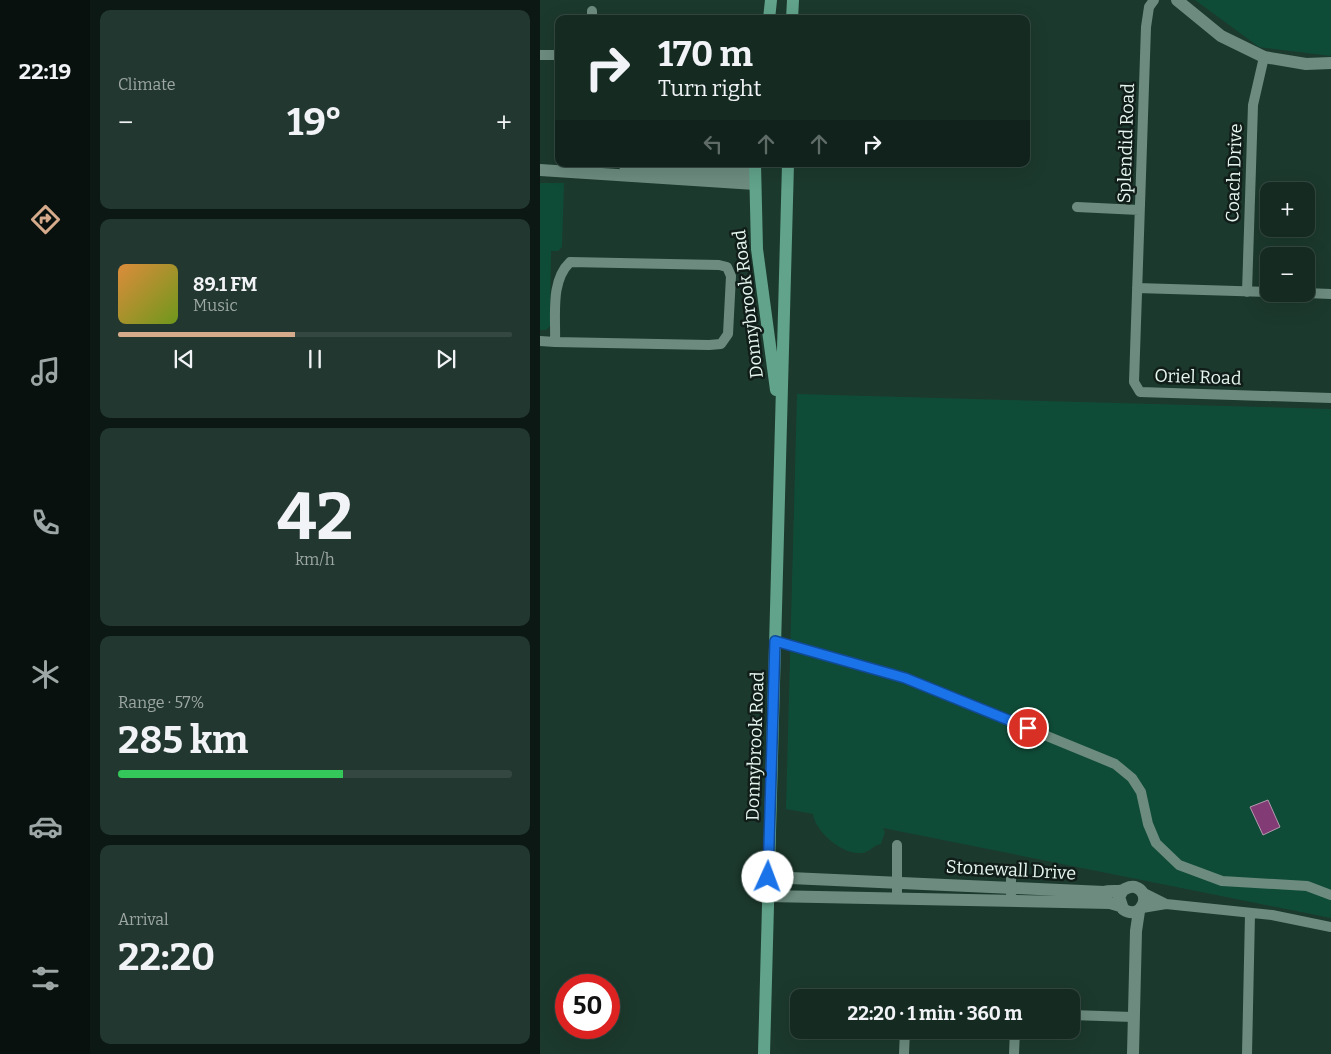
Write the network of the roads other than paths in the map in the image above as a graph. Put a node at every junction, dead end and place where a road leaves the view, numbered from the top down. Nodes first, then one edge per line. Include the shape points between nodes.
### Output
1 (771, 0) edge
2 (793, 0) edge
3 (1154, 0) edge
4 (1177, 0) edge
5 (769, 15) edge
6 (792, 15) edge
7 (540, 55) edge
8 (555, 55) edge
9 (1264, 57) junction
10 (1331, 63) edge
11 (540, 162) edge
12 (555, 163) edge
13 (630, 167) edge
14 (788, 167) edge
15 (540, 170) edge
16 (754, 173) edge
17 (1078, 208) dead end
18 (1139, 210) junction
19 (1137, 288) junction
20 (1247, 292) junction
21 (1260, 292) edge
22 (1315, 293) edge
23 (1331, 294) edge
24 (540, 341) edge
25 (555, 342) junction
26 (1331, 398) edge
27 (781, 439) junction
28 (775, 641) junction
29 (897, 845) dead end
30 (1011, 872) dead end
31 (768, 877) junction
32 (897, 883) junction
33 (1011, 887) junction
34 (1123, 890) junction
35 (1142, 892) junction
36 (1331, 895) edge
37 (768, 896) junction
38 (897, 899) junction
39 (1011, 901) junction
40 (1166, 904) junction
41 (1132, 909) junction
42 (1250, 914) junction
43 (1331, 927) edge
44 (1080, 1015) edge
45 (1130, 1017) junction
46 (905, 1039) edge
47 (1015, 1039) edge
48 (764, 1054) edge
49 (904, 1054) edge
50 (1014, 1054) edge
51 (1126, 1054) edge
52 (1132, 1054) edge
53 (1247, 1054) edge

1 - 5 main road
2 - 6 main road
3 - 18 street, Splendid Road via 1149,7 1146,27
4 - 9 street via 1221,36
7 - 8 street
9 - 10 street via 1306,64
9 - 20 street, Coach Drive via 1253,105
11 - 12 street
13 - 16 street
14 - 27 main road, Donnybrook Road
15 - 16 street via 636,174 668,179
16 - 27 main road, Donnybrook Road via 757,249
17 - 18 street
18 - 19 street, Splendid Road
19 - 20 street
19 - 26 street, Oriel Road via 1134,382 1140,392
20 - 21 street
22 - 23 street
24 - 25 street
25 - 25 street via 721,344 728,334 731,276 727,267 719,265 570,262 558,280
27 - 28 main road, Donnybrook Road
28 - 31 main road, Donnybrook Road
28 - 36 street via 905,678 1115,764 1132,778 1141,792 1156,843 1179,865 1222,881 1307,886
29 - 32 street
30 - 33 street
31 - 32 street, Stonewall Drive
31 - 37 main road, Donnybrook Road
32 - 33 street, Stonewall Drive
32 - 38 street
33 - 34 street, Stonewall Drive via 1104,892
33 - 39 street
34 - 35 street via 1131,887
34 - 41 street via 1119,897
35 - 40 street, Stonewall Drive
35 - 41 street via 1144,900
37 - 38 street, Stonewall Drive
37 - 48 main road, Donnybrook Road
38 - 39 street, Stonewall Drive
39 - 41 street, Stonewall Drive via 1110,903
40 - 41 street, Stonewall Drive
40 - 42 street, Stonewall Drive
41 - 45 street
42 - 43 street, Stonewall Drive
42 - 53 street
44 - 45 street
45 - 51 street
45 - 52 street
46 - 49 street
47 - 50 street

